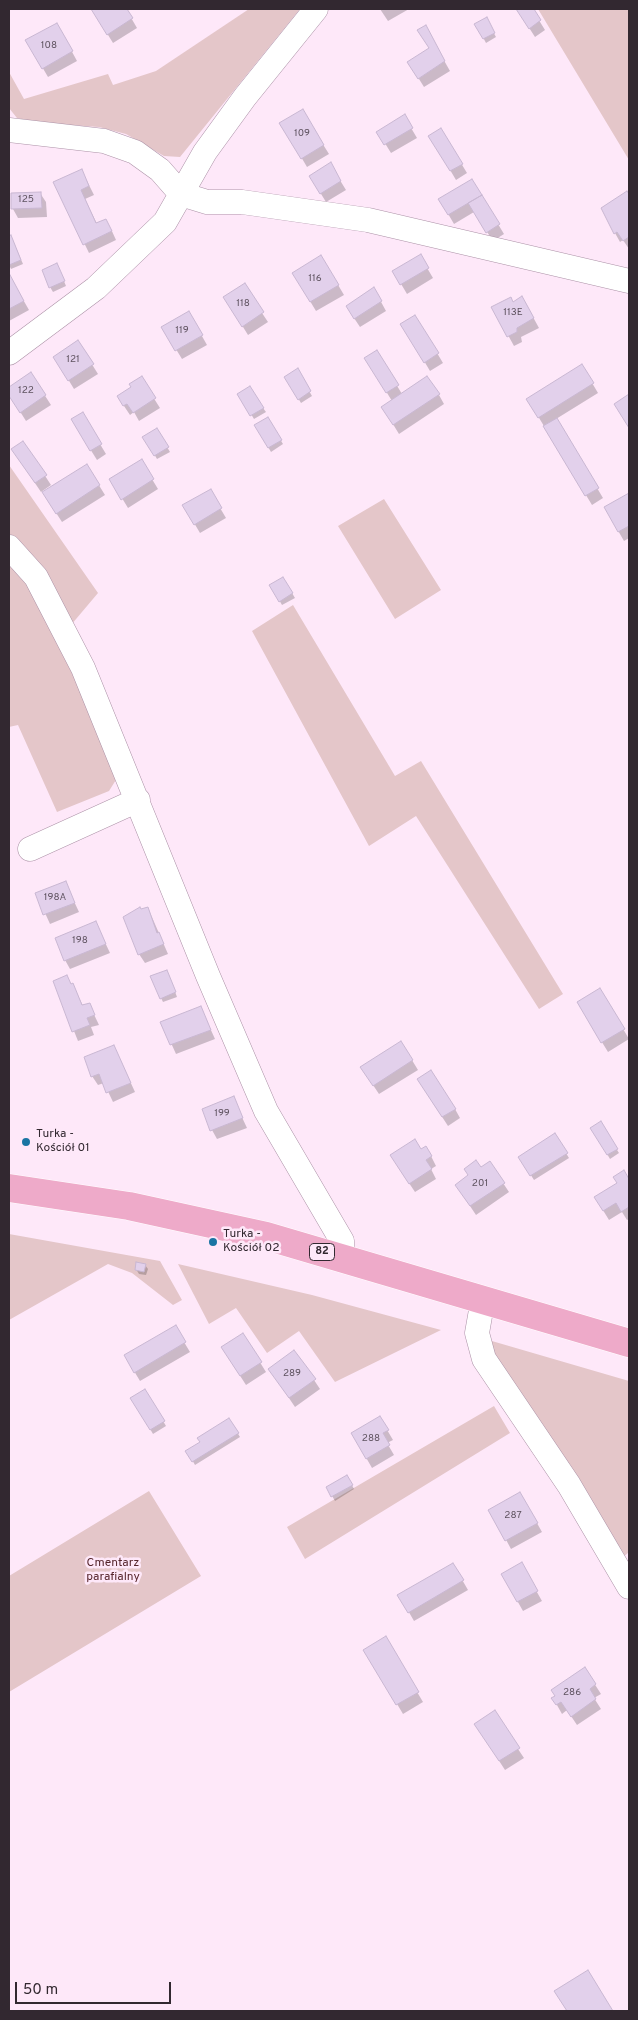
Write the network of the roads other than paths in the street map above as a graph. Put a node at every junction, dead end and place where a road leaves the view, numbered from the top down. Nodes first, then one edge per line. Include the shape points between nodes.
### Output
1 (316, 9) edge
2 (9, 130) edge
3 (181, 194) junction
4 (622, 279) edge
5 (629, 300) edge
6 (9, 353) edge
7 (9, 547) edge
8 (138, 800) junction
9 (30, 849) dead end
10 (9, 1188) edge
11 (342, 1257) junction
12 (483, 1299) junction
13 (629, 1343) edge
14 (629, 1587) edge

1 - 3 street via 245,97 205,152
2 - 3 street via 104,141 127,150 160,170
3 - 4 street via 207,202 242,202 368,220
3 - 6 street via 165,222 96,288
4 - 5 street
7 - 8 street via 36,577 84,668
8 - 9 street
8 - 11 street via 266,1111 342,1241
10 - 11 main road, 82 via 184,1217
11 - 12 main road, 82
12 - 13 main road, 82
12 - 14 street via 477,1333 484,1359 569,1486

